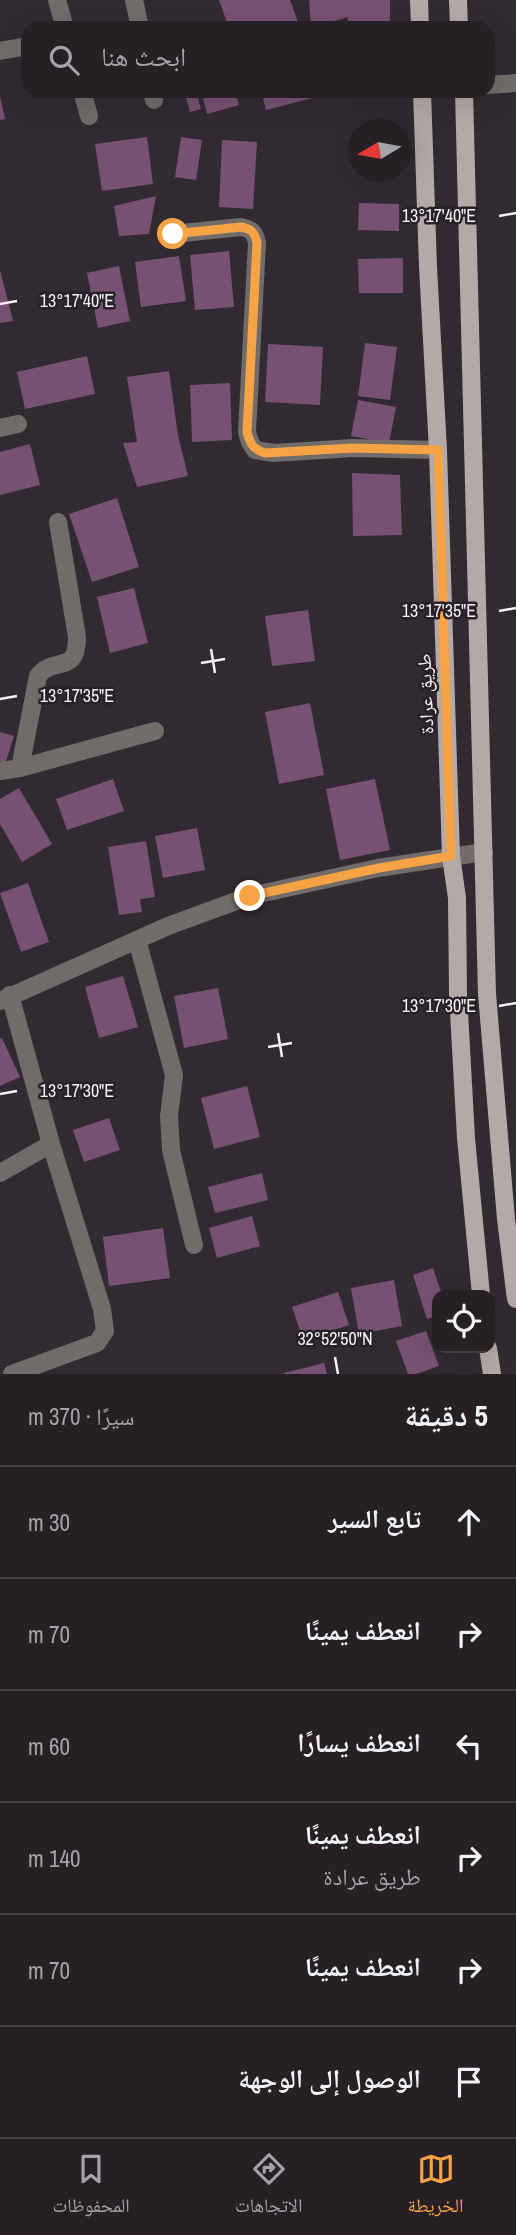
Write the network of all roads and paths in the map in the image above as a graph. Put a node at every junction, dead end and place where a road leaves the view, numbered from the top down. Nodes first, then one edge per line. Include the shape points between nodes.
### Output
1 (57, 0) edge
2 (134, 0) edge
3 (419, 0) edge
4 (458, 0) edge
5 (63, 21) edge
6 (138, 21) edge
7 (420, 21) edge
8 (459, 21) edge
9 (21, 47) edge
10 (0, 51) edge
11 (516, 83) edge
12 (495, 84) edge
13 (84, 98) edge
14 (422, 98) edge
15 (464, 98) edge
16 (89, 116) dead end
17 (173, 234) dead end
18 (438, 450) junction
19 (58, 522) dead end
20 (155, 732) dead end
21 (20, 768) junction
22 (0, 771) edge
23 (484, 852) junction
24 (451, 856) junction
25 (137, 940) junction
26 (5, 998) edge
27 (51, 1144) junction
28 (0, 1173) edge
29 (511, 1217) edge
30 (194, 1245) dead end
31 (481, 1290) edge
32 (516, 1299) edge
33 (489, 1353) edge
34 (12, 1374) edge
35 (492, 1374) edge

1 - 5 street
2 - 6 street
3 - 7 main road
4 - 8 main road
9 - 10 street
11 - 12 street
13 - 16 street
14 - 18 main road, طريق عرادة
15 - 23 main road
17 - 18 street via 241,227 255,235 247,432 255,450
18 - 24 main road, طريق عرادة
19 - 21 street via 77,650 70,662 43,669 38,676
20 - 21 street
21 - 22 street
23 - 24 street
23 - 29 main road via 487,994
24 - 25 street via 250,896
24 - 31 main road, طريق عرادة via 457,898 466,1138
25 - 26 street
25 - 30 street via 174,1075 171,1150
26 - 27 street
27 - 28 street
27 - 34 street via 105,1331 97,1343
29 - 32 main road
33 - 35 main road

